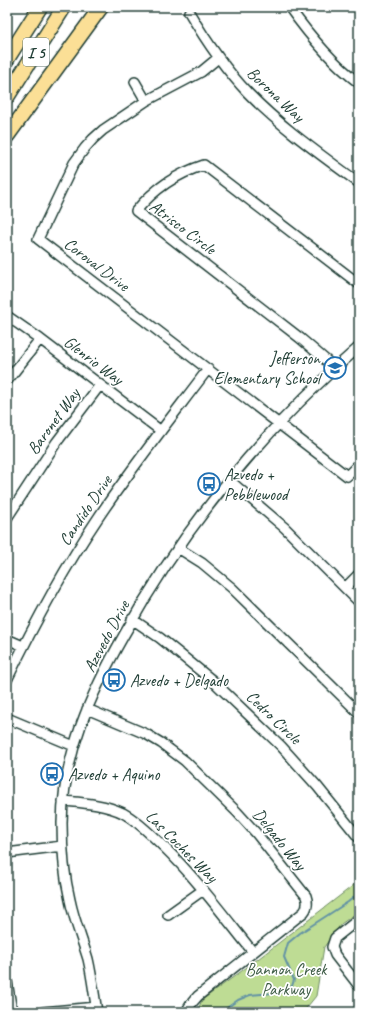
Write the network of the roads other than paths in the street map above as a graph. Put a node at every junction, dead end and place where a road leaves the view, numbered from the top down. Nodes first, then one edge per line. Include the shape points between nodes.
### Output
1 (40, 7) edge
2 (64, 7) edge
3 (96, 7) edge
4 (101, 7) edge
5 (289, 7) edge
6 (189, 12) dead end
7 (76, 40) junction
8 (218, 58) junction
9 (7, 59) edge
10 (135, 82) dead end
11 (359, 83) edge
12 (7, 97) edge
13 (146, 101) junction
14 (7, 136) edge
15 (359, 184) edge
16 (359, 284) edge
17 (7, 316) edge
18 (40, 339) junction
19 (359, 347) edge
20 (335, 368) junction
21 (208, 369) junction
22 (7, 381) edge
23 (100, 385) junction
24 (279, 423) junction
25 (161, 431) junction
26 (359, 464) edge
27 (229, 480) junction
28 (7, 518) edge
29 (178, 548) junction
30 (359, 574) edge
31 (345, 588) junction
32 (359, 602) edge
33 (132, 619) junction
34 (7, 639) edge
35 (23, 646) junction
36 (7, 680) edge
37 (87, 709) junction
38 (359, 713) edge
39 (7, 718) edge
40 (74, 746) junction
41 (63, 801) junction
42 (359, 838) edge
43 (62, 846) junction
44 (7, 853) edge
45 (203, 890) junction
46 (168, 915) dead end
47 (359, 919) edge
48 (253, 952) junction
49 (7, 981) edge
50 (359, 986) edge
51 (96, 1010) edge
52 (12, 1012) edge
53 (42, 1012) edge
54 (186, 1012) edge

1 - 9 highway, I 5
2 - 12 highway, I 5
3 - 7 highway
4 - 7 highway
5 - 11 street via 320,47
6 - 8 street, Borona Way
7 - 14 highway
8 - 13 street, Coroval Drive via 201,72
8 - 15 street, Borona Way via 239,83 283,125
10 - 13 street
13 - 21 street, Coroval Drive via 103,130 85,148 68,174 38,239
16 - 20 street, Atrisco Circle via 204,165 182,173 164,184 136,211
17 - 18 street, Glenrio Way
18 - 22 street
18 - 23 street, Glenrio Way
19 - 20 street, Azevedo Drive
20 - 24 street, Azevedo Drive
21 - 24 street, Coroval Drive
21 - 25 street, Candido Drive
23 - 25 street, Glenrio Way
23 - 28 street, Baronet Way via 56,443
24 - 26 street, Coroval Drive via 347,476
24 - 27 street, Azevedo Drive
25 - 35 street, Candido Drive via 77,551
27 - 29 street, Azevedo Drive
27 - 31 street via 286,528
29 - 33 street, Azevedo Drive
29 - 38 street via 232,588
30 - 31 street
31 - 32 street
33 - 37 street, Azevedo Drive
33 - 42 street, Cedro Circle via 213,681 300,766
34 - 35 street
35 - 36 street, Candido Drive
37 - 40 street, Azevedo Drive
37 - 48 street, Delgado Way via 146,734 185,761 256,833 306,896 308,904 304,912
39 - 40 street
40 - 41 street, Azevedo Drive
41 - 43 street, Azevedo Drive
41 - 45 street, Las Coches Way via 102,806 131,818 174,856
43 - 44 street
43 - 51 street, Azevedo Drive via 70,902 89,965
45 - 46 street
45 - 48 street, Las Coches Way
47 - 50 street via 335,938 332,947 335,955
48 - 54 street, Delgado Way via 198,996
49 - 52 street
51 - 53 street

